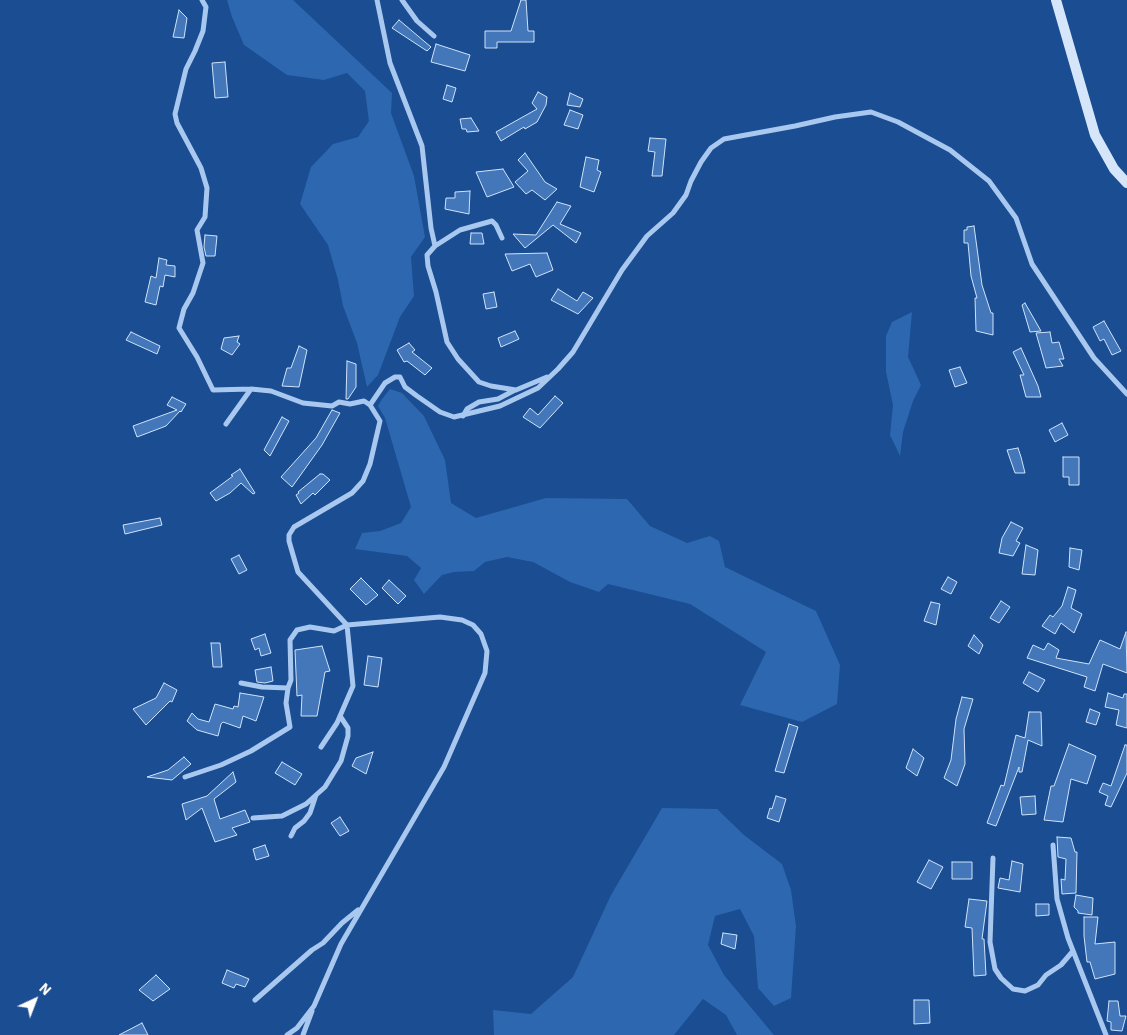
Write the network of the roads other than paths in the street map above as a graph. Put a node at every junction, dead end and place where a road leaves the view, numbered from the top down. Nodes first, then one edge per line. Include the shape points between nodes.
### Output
1 (202, 0) edge
2 (376, 0) edge
3 (402, 0) edge
4 (1056, 0) edge
5 (434, 36) dead end
6 (1127, 182) edge
7 (502, 238) dead end
8 (435, 246) junction
9 (552, 375) junction
10 (251, 389) junction
11 (516, 390) junction
12 (1127, 394) edge
13 (370, 406) junction
14 (463, 416) junction
15 (226, 424) dead end
16 (347, 625) junction
17 (241, 683) dead end
18 (288, 688) junction
19 (340, 716) junction
20 (321, 746) dead end
21 (185, 777) dead end
22 (316, 795) junction
23 (254, 818) dead end
24 (291, 836) dead end
25 (1053, 845) dead end
26 (993, 858) dead end
27 (362, 906) junction
28 (1074, 951) junction
29 (255, 1000) dead end
30 (314, 1006) junction
31 (287, 1035) edge
32 (304, 1035) edge
33 (1106, 1035) edge

1 - 10 street via 206,8 203,31 186,69 175,114 207,188 205,217 197,230 203,263 179,328 213,390
2 - 8 street via 390,64 422,146
3 - 5 street via 417,21
4 - 6 main road via 1095,135 1114,169
7 - 8 street via 492,221 460,230
8 - 11 street via 427,255 428,266 447,342 479,382
9 - 11 street
9 - 12 street via 572,352 622,270 647,236 673,213 686,195 711,148 724,139 872,112 950,150 989,182 1016,218 1032,264 1058,304 1094,358
9 - 14 street via 538,388 500,406
10 - 13 street via 271,391 303,403 332,406 339,402 364,401
10 - 15 street
11 - 14 street via 498,400 479,402 467,409
13 - 14 street via 385,382 400,377 405,387 440,412 454,417
13 - 16 street via 380,421 363,481 352,493 294,527 289,535 298,572
16 - 18 street via 334,631 310,627 297,630 290,640
16 - 19 street via 353,686
16 - 27 street via 440,617 462,620 481,634 487,651 485,673 444,767
17 - 18 street
18 - 21 street via 286,703 290,727 251,751
19 - 20 street
19 - 22 street via 348,728 348,736 340,761 325,787
22 - 23 street via 282,816
22 - 24 street via 310,813
25 - 28 street via 1057,899
26 - 28 street via 990,942 995,969 1001,978 1014,989 1025,990 1038,985
27 - 29 street
27 - 30 street via 340,944
28 - 33 street
30 - 31 street
30 - 32 street

